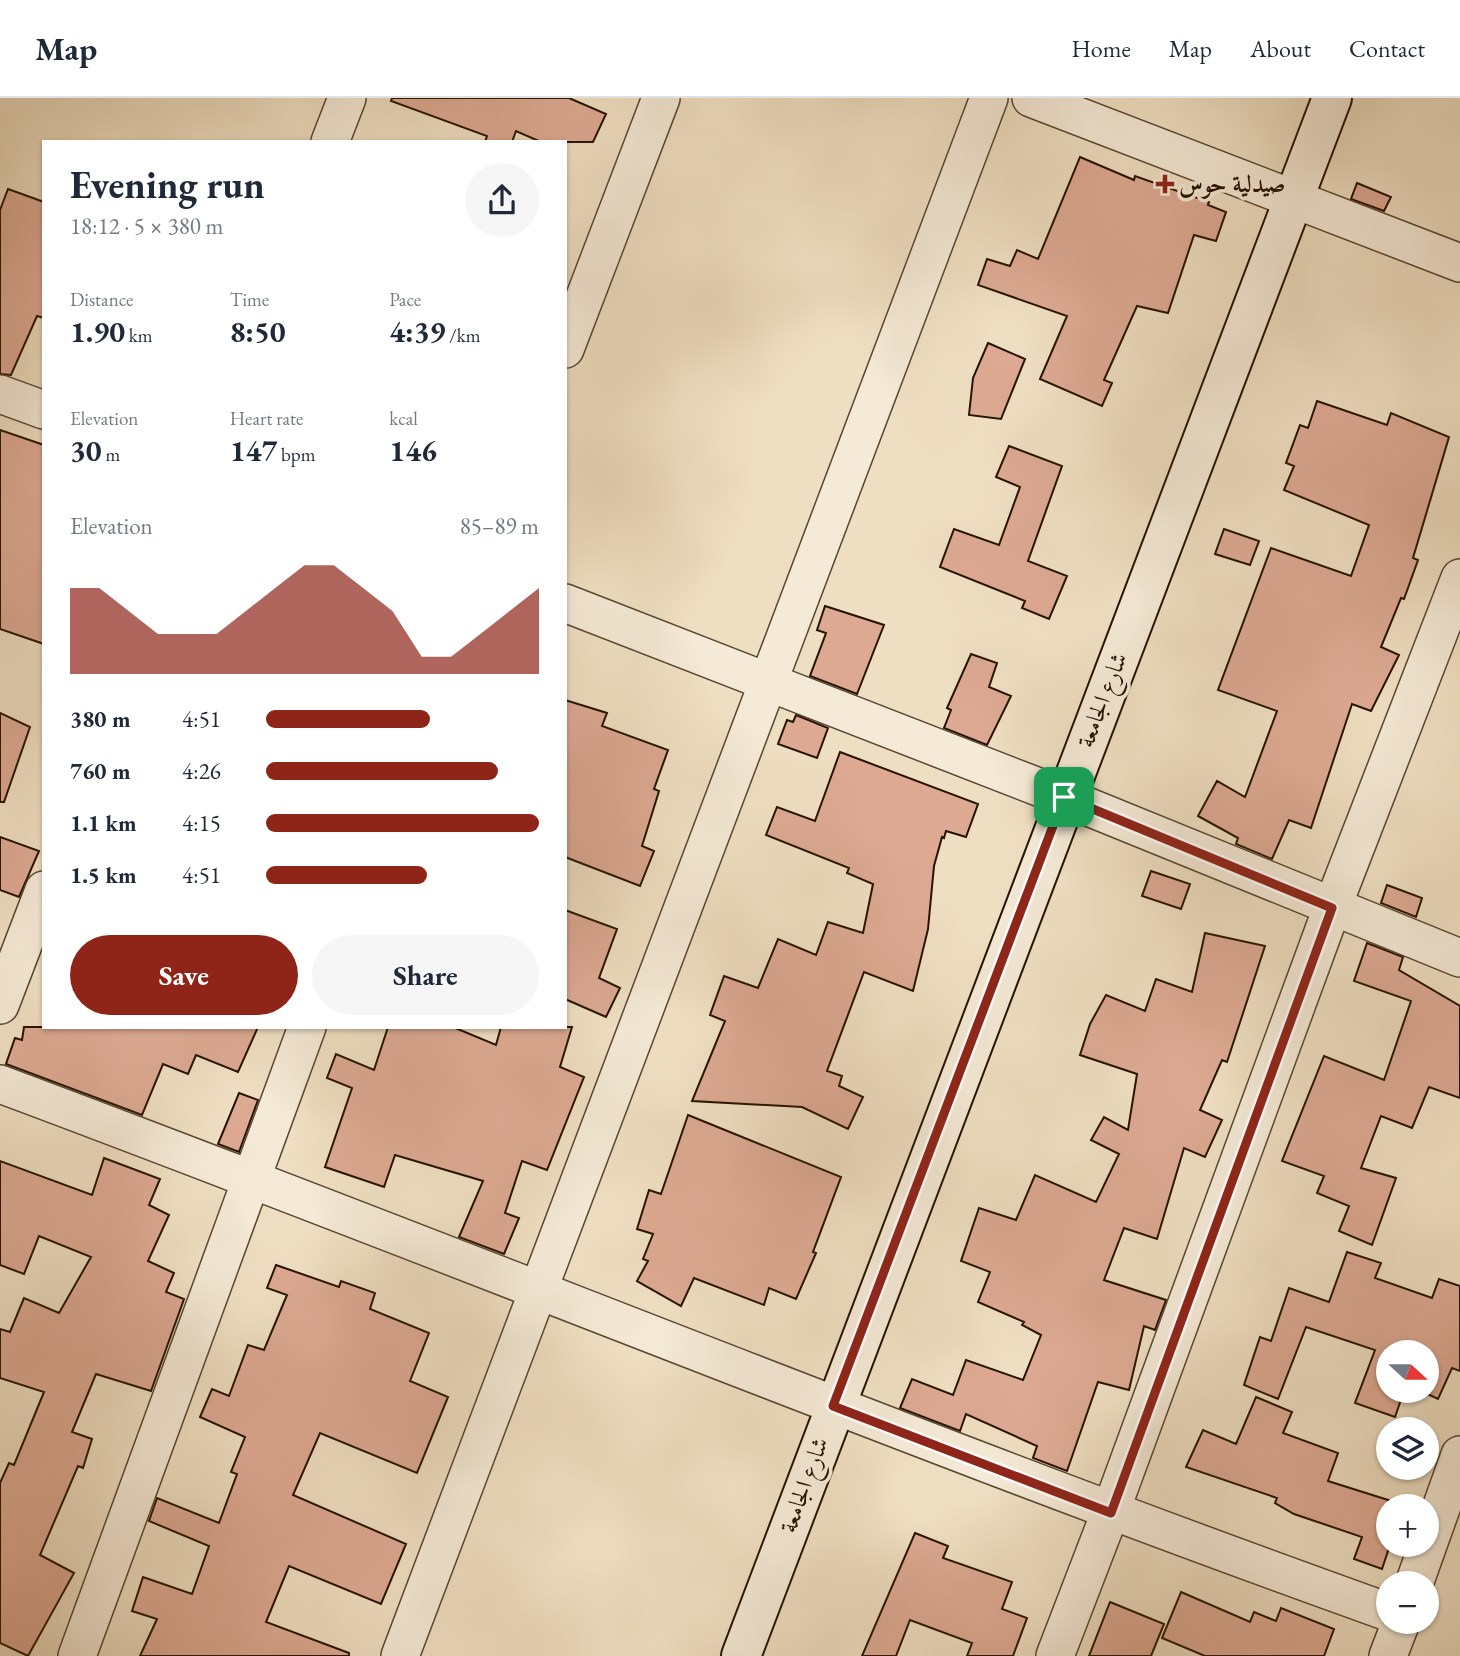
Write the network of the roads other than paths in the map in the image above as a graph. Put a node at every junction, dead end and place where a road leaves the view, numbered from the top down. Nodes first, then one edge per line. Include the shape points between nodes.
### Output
1 (347, 98) edge
2 (661, 98) edge
3 (989, 98) edge
4 (1031, 98) edge
5 (1332, 98) edge
6 (331, 140) edge
7 (1294, 197) junction
8 (1460, 263) edge
9 (567, 344) edge
10 (0, 394) edge
11 (42, 409) edge
12 (1460, 578) edge
13 (567, 604) edge
14 (767, 680) junction
15 (1064, 797) junction
16 (42, 895) edge
17 (1332, 908) junction
18 (1460, 958) edge
19 (0, 1005) edge
20 (306, 1029) edge
21 (0, 1084) edge
22 (250, 1177) junction
23 (536, 1292) junction
24 (833, 1406) junction
25 (1460, 1455) edge
26 (1452, 1502) edge
27 (1111, 1513) junction
28 (1420, 1571) edge
29 (1376, 1608) edge
30 (1396, 1634) edge
31 (77, 1656) edge
32 (400, 1656) edge
33 (741, 1656) edge
34 (1055, 1656) edge
35 (1388, 1656) edge

1 - 6 street
2 - 9 street
3 - 14 street
4 - 7 street
5 - 7 street, شارع الجامعة
7 - 8 street
7 - 15 street, شارع الجامعة
10 - 11 street
12 - 17 street
13 - 14 street
14 - 15 street
14 - 23 street
15 - 17 street
15 - 24 street, شارع الجامعة
16 - 19 street
17 - 18 street
17 - 27 street
20 - 22 street
21 - 22 street
22 - 23 street
22 - 31 street
23 - 24 street
23 - 32 street
24 - 27 street
24 - 33 street, شارع الجامعة
25 - 26 street
26 - 28 street
27 - 29 street
27 - 34 street
30 - 35 street

